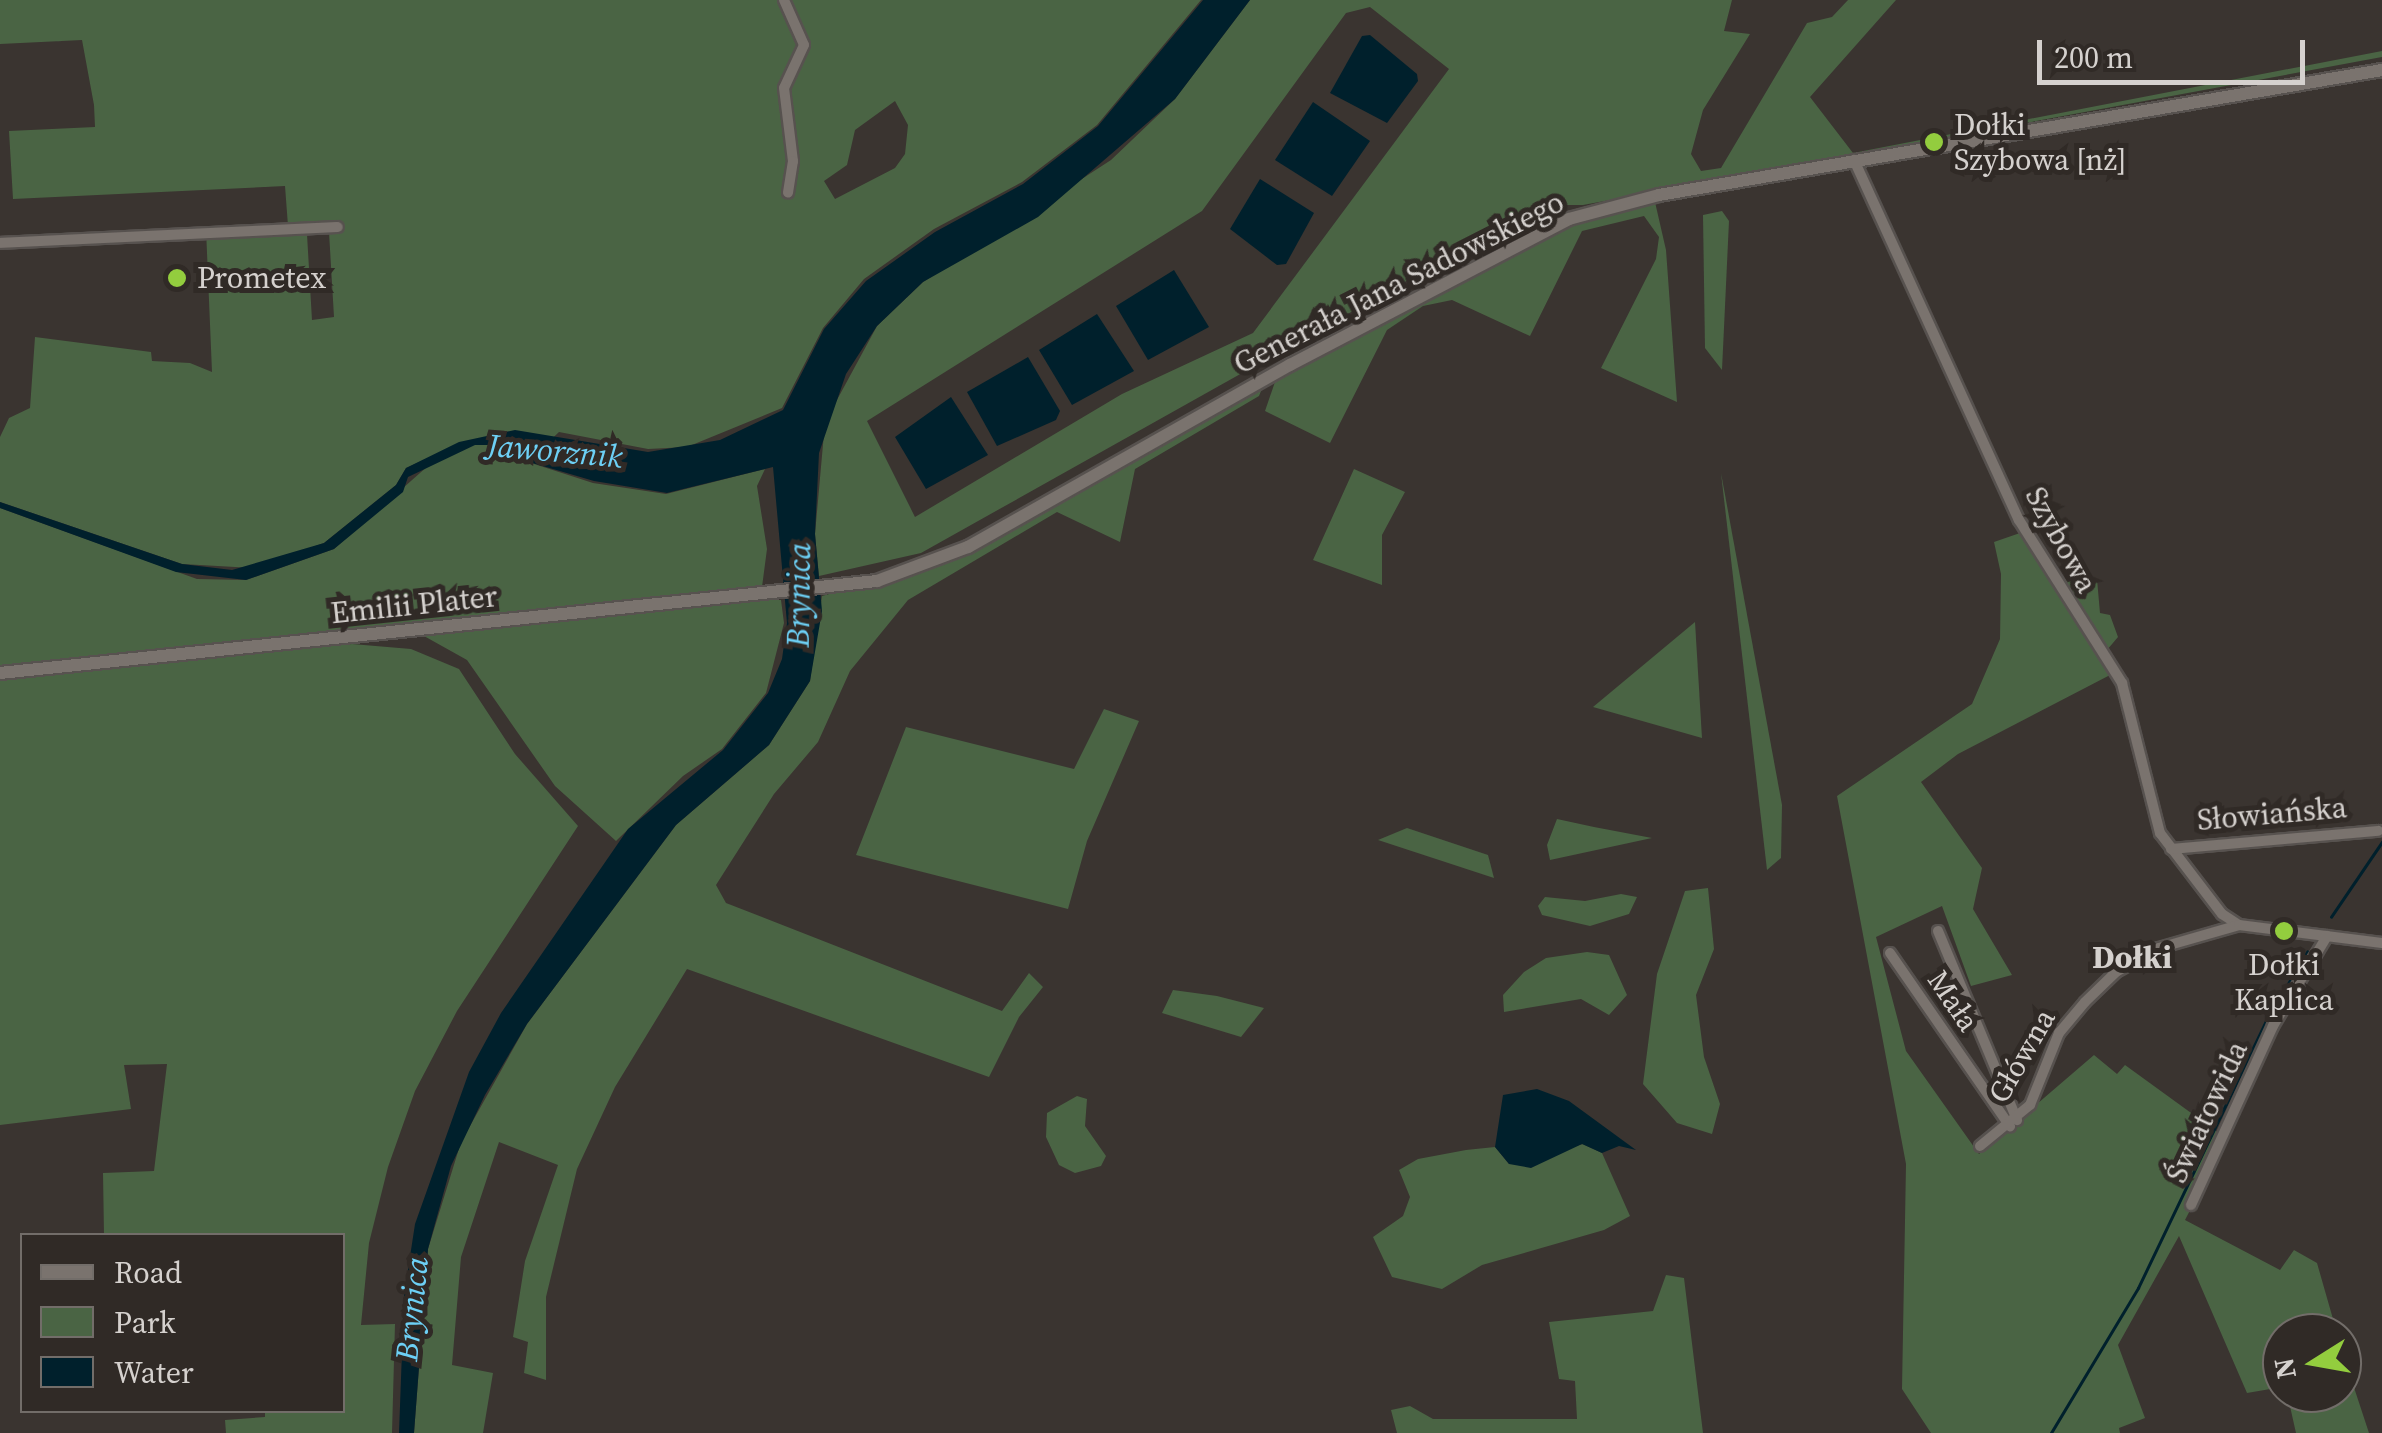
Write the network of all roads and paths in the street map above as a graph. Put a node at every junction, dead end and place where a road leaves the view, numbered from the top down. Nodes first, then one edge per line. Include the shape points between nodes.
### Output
1 (784, 0) edge
2 (2382, 70) edge
3 (1854, 160) junction
4 (788, 193) dead end
5 (338, 227) dead end
6 (0, 243) edge
7 (833, 586) joint
8 (0, 673) edge
9 (2378, 831) dead end
10 (2171, 849) junction
11 (2222, 914) junction
12 (2239, 925) junction
13 (1938, 930) dead end
14 (2207, 930) junction
15 (2326, 936) junction
16 (2382, 944) edge
17 (1890, 953) dead end
18 (2013, 1123) junction
19 (1980, 1146) dead end
20 (2191, 1205) dead end

1 - 4 street via 804,45 784,88 793,161
2 - 3 street, Generała Jana Sadowskiego
3 - 7 street, Generała Jana Sadowskiego via 1659,195 1570,220 1290,364 942,560 877,581
3 - 10 street, Szybowa via 2019,520 2122,683 2152,817
5 - 6 street
7 - 8 street, Emilii Plater
9 - 10 street, Słowiańska
10 - 11 street, Szybowa
11 - 12 street, Szybowa
11 - 14 street, Główna
12 - 14 street, Główna
12 - 15 street, Główna
13 - 18 street
14 - 18 street, Główna via 2159,948 2102,984 2060,1033 2038,1092
15 - 16 street, Główna
15 - 20 street, Światowida via 2273,1026
17 - 18 street, Mała
18 - 19 street, Główna

